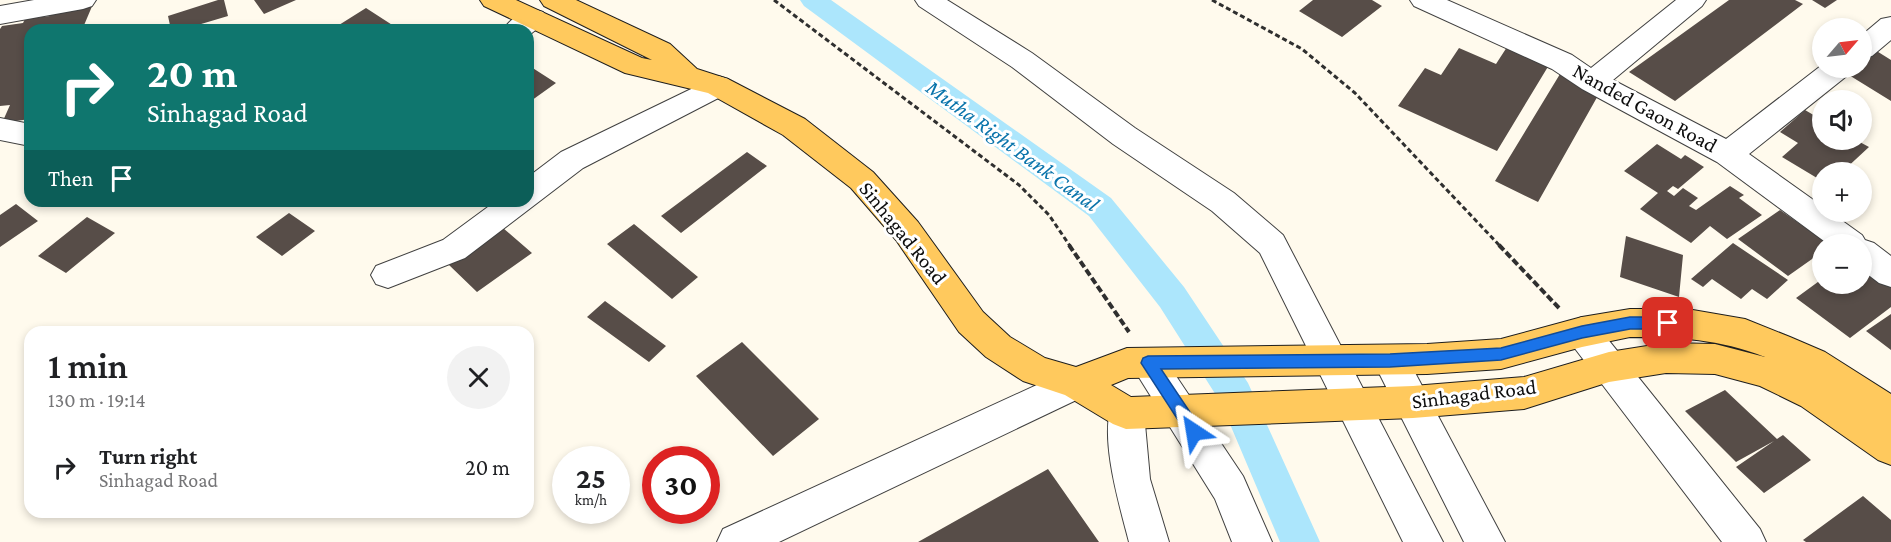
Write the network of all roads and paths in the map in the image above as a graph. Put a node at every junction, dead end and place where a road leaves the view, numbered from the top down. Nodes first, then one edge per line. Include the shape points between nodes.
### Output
1 (83, 0) edge
2 (493, 0) edge
3 (553, 0) edge
4 (774, 0) edge
5 (928, 0) edge
6 (1212, 0) edge
7 (1423, 0) edge
8 (1693, 0) edge
9 (1460, 6) edge
10 (0, 15) edge
11 (525, 24) edge
12 (1891, 26) edge
13 (534, 27) edge
14 (1872, 41) edge
15 (1825, 78) edge
16 (703, 81) junction
17 (1592, 82) junction
18 (0, 129) edge
19 (24, 134) edge
20 (1728, 154) junction
21 (534, 189) edge
22 (511, 207) edge
23 (1837, 234) edge
24 (1872, 260) edge
25 (1891, 274) edge
26 (388, 275) dead end
27 (1582, 332) junction
28 (1390, 361) junction
29 (1332, 362) junction
30 (1148, 363) junction
31 (1609, 367) junction
32 (1076, 383) junction
33 (1413, 402) junction
34 (1355, 404) junction
35 (1182, 412) junction
36 (1125, 413) junction
37 (1891, 414) edge
38 (1891, 448) edge
39 (1140, 538) edge
40 (737, 542) edge
41 (1252, 542) edge
42 (1423, 542) edge
43 (1485, 542) edge
44 (1746, 542) edge

1 - 10 street
2 - 11 main road, Sinhagad Road
3 - 16 main road, Sinhagad Road via 660,51
4 - 30 path via 1019,185 1049,214
5 - 29 street via 1022,60 1124,136 1223,202 1272,244
6 - 27 path via 1302,49 1355,93
7 - 9 street, Nanded Gaon Road
8 - 17 street
9 - 17 street, Nanded Gaon Road
12 - 14 street
13 - 16 main road, Sinhagad Road via 635,66
15 - 20 street
16 - 21 street via 572,160
16 - 32 main road, Sinhagad Road via 794,127 862,180 908,231 971,322 998,347 1035,370
17 - 20 street, Nanded Gaon Road
18 - 19 street
20 - 23 street, Nanded Gaon Road
22 - 26 street via 454,249
24 - 25 street
27 - 28 main road, Sinhagad Road via 1501,354
27 - 31 street
27 - 37 main road, Sinhagad Road via 1630,323 1687,323 1745,334 1812,363
28 - 29 main road, Sinhagad Road
28 - 33 street
29 - 30 main road, Sinhagad Road
29 - 34 street
30 - 32 main road, Sinhagad Road via 1127,363
30 - 35 street
31 - 33 main road, Sinhagad Road via 1524,393
31 - 38 main road, Sinhagad Road via 1665,358 1715,359 1767,374 1814,395
31 - 44 street
32 - 36 main road, Sinhagad Road
32 - 40 street
33 - 34 main road, Sinhagad Road
33 - 43 street
34 - 35 main road, Sinhagad Road
34 - 42 street
35 - 36 main road, Sinhagad Road
35 - 41 street via 1230,489
36 - 39 street

